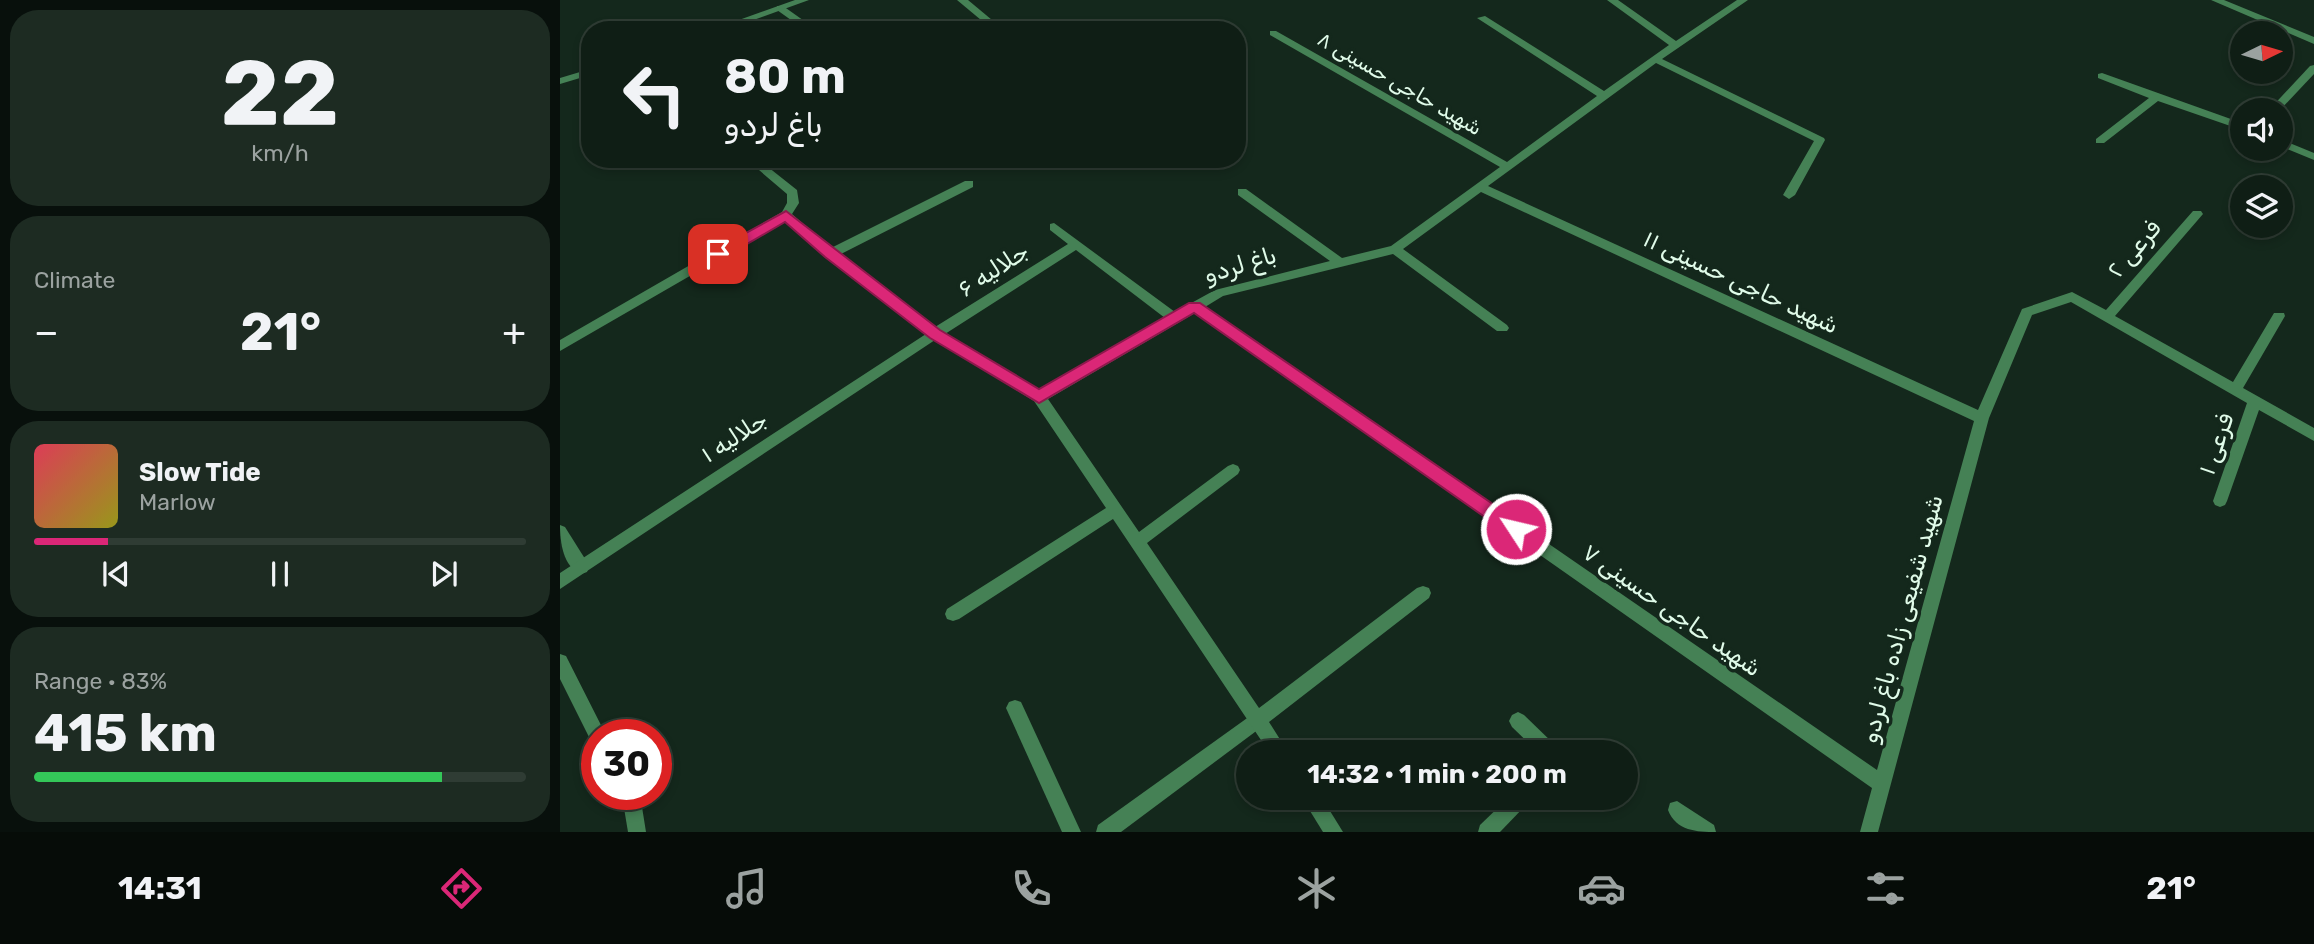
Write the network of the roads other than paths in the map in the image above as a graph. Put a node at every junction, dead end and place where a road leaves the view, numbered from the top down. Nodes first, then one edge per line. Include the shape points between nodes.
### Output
1 (804, 0) edge
2 (962, 0) edge
3 (1612, 0) edge
4 (1743, 0) edge
5 (2216, 0) edge
6 (780, 8) junction
7 (1482, 18) dead end
8 (742, 21) edge
9 (799, 21) edge
10 (988, 21) edge
11 (1273, 33) dead end
12 (2314, 41) edge
13 (1676, 45) junction
14 (1655, 59) junction
15 (2314, 68) edge
16 (581, 75) edge
17 (2102, 76) dead end
18 (560, 81) edge
19 (1604, 96) junction
20 (2157, 97) junction
21 (2285, 98) edge
22 (2230, 123) edge
23 (2100, 141) dead end
24 (2293, 148) edge
25 (2314, 157) edge
26 (1508, 167) junction
27 (765, 168) edge
28 (969, 184) dead end
29 (1480, 187) junction
30 (1242, 192) dead end
31 (1789, 195) dead end
32 (2197, 214) dead end
33 (786, 215) junction
34 (1054, 227) dead end
35 (1076, 244) junction
36 (1395, 249) junction
37 (830, 254) junction
38 (1341, 263) junction
39 (1195, 306) junction
40 (2279, 316) dead end
41 (2107, 317) junction
42 (1174, 318) junction
43 (1502, 328) dead end
44 (935, 334) junction
45 (560, 346) edge
46 (2235, 390) junction
47 (1039, 397) junction
48 (2255, 401) junction
49 (1982, 418) junction
50 (2314, 435) edge
51 (1233, 470) dead end
52 (2220, 501) dead end
53 (1115, 510) junction
54 (560, 532) edge
55 (1137, 542) junction
56 (582, 567) junction
57 (560, 583) edge
58 (1423, 593) dead end
59 (953, 614) dead end
60 (562, 672) edge
61 (1015, 708) dead end
62 (588, 719) edge
63 (1257, 720) junction
64 (1518, 721) dead end
65 (1271, 740) edge
66 (1538, 740) edge
67 (1882, 784) junction
68 (633, 810) edge
69 (1319, 810) edge
70 (1509, 810) edge
71 (1677, 810) dead end
72 (637, 832) edge
73 (1072, 832) edge
74 (1105, 832) edge
75 (1334, 832) edge
76 (1487, 832) edge
77 (1707, 832) edge
78 (1869, 832) edge

1 - 6 street
2 - 10 street
3 - 13 street
4 - 13 street, باغ لردو
5 - 12 street
6 - 8 street
6 - 9 street
7 - 19 street
11 - 26 street, شهید حاجی حسینی ۸
13 - 14 street, باغ لردو
14 - 19 street, باغ لردو
14 - 31 street via 1821,140
15 - 21 street
16 - 18 street
17 - 20 street
19 - 26 street, باغ لردو
20 - 22 street
20 - 23 street
24 - 25 street
26 - 29 street, باغ لردو
27 - 33 street via 793,192
28 - 37 street
29 - 36 street, باغ لردو
29 - 49 street, شهید حاجی حسینی ۱۱
30 - 38 street
32 - 41 street, فرعی ۲
33 - 37 street
33 - 45 street
34 - 35 street
35 - 42 street
35 - 44 street, جلالیه ۶
36 - 38 street, باغ لردو
36 - 43 street
37 - 44 street
38 - 39 street, باغ لردو via 1219,293
39 - 42 street, باغ لردو
39 - 67 street, شهید حاجی حسینی ۷
40 - 46 street
41 - 46 street, شهید شفیعی زاده باغ لردو
41 - 49 street, شهید شفیعی زاده باغ لردو via 2071,297 2027,312
42 - 47 street, باغ لردو
44 - 47 street
44 - 56 street, جلالیه ۱
46 - 48 street, شهید شفیعی زاده باغ لردو
47 - 53 street
48 - 50 street, شهید شفیعی زاده باغ لردو
48 - 52 street, فرعی ۱
49 - 67 street, شهید شفیعی زاده باغ لردو
51 - 55 street
53 - 55 street
53 - 59 street
54 - 56 street
55 - 63 street
56 - 57 street, جلالیه ۱
58 - 63 street
60 - 62 street
61 - 73 street
63 - 65 street
63 - 74 street
64 - 66 street
67 - 78 street, شهید شفیعی زاده باغ لردو
68 - 72 street
69 - 75 street
70 - 76 street
71 - 77 street

